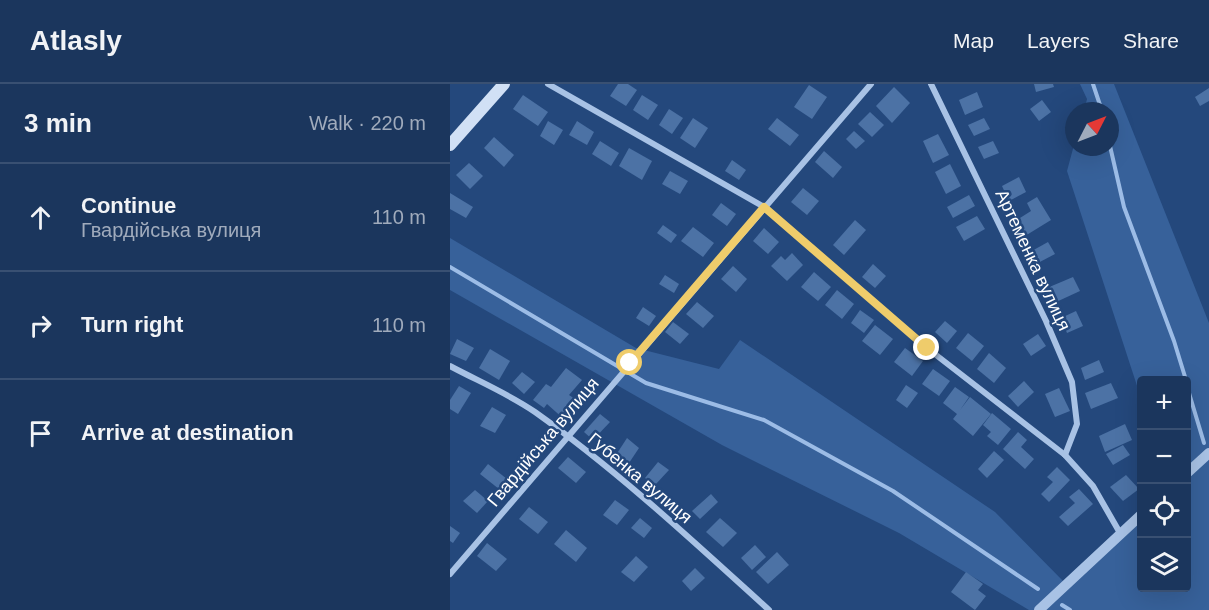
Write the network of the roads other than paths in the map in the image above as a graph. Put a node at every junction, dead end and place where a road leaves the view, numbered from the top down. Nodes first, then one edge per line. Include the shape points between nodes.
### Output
1 (504, 84) edge
2 (548, 84) edge
3 (871, 84) edge
4 (931, 84) edge
5 (450, 145) edge
6 (764, 207) junction
7 (450, 366) edge
8 (567, 436) junction
9 (1209, 453) edge
10 (1065, 455) junction
11 (1191, 469) edge
12 (1137, 518) edge
13 (1120, 533) junction
14 (450, 574) edge
15 (769, 610) edge
16 (1039, 610) edge

1 - 5 main road
2 - 6 street
3 - 6 street, Гвардійська вулиця
4 - 10 street, Артеменка вулиця via 1072,382 1077,424
6 - 8 street, Гвардійська вулиця
6 - 10 street via 927,348
7 - 8 street, Губенка вулиця via 532,410
8 - 14 street, Гвардійська вулиця
8 - 15 street, Губенка вулиця via 665,516
9 - 11 street
10 - 13 street via 1093,486
12 - 13 street
13 - 16 street

